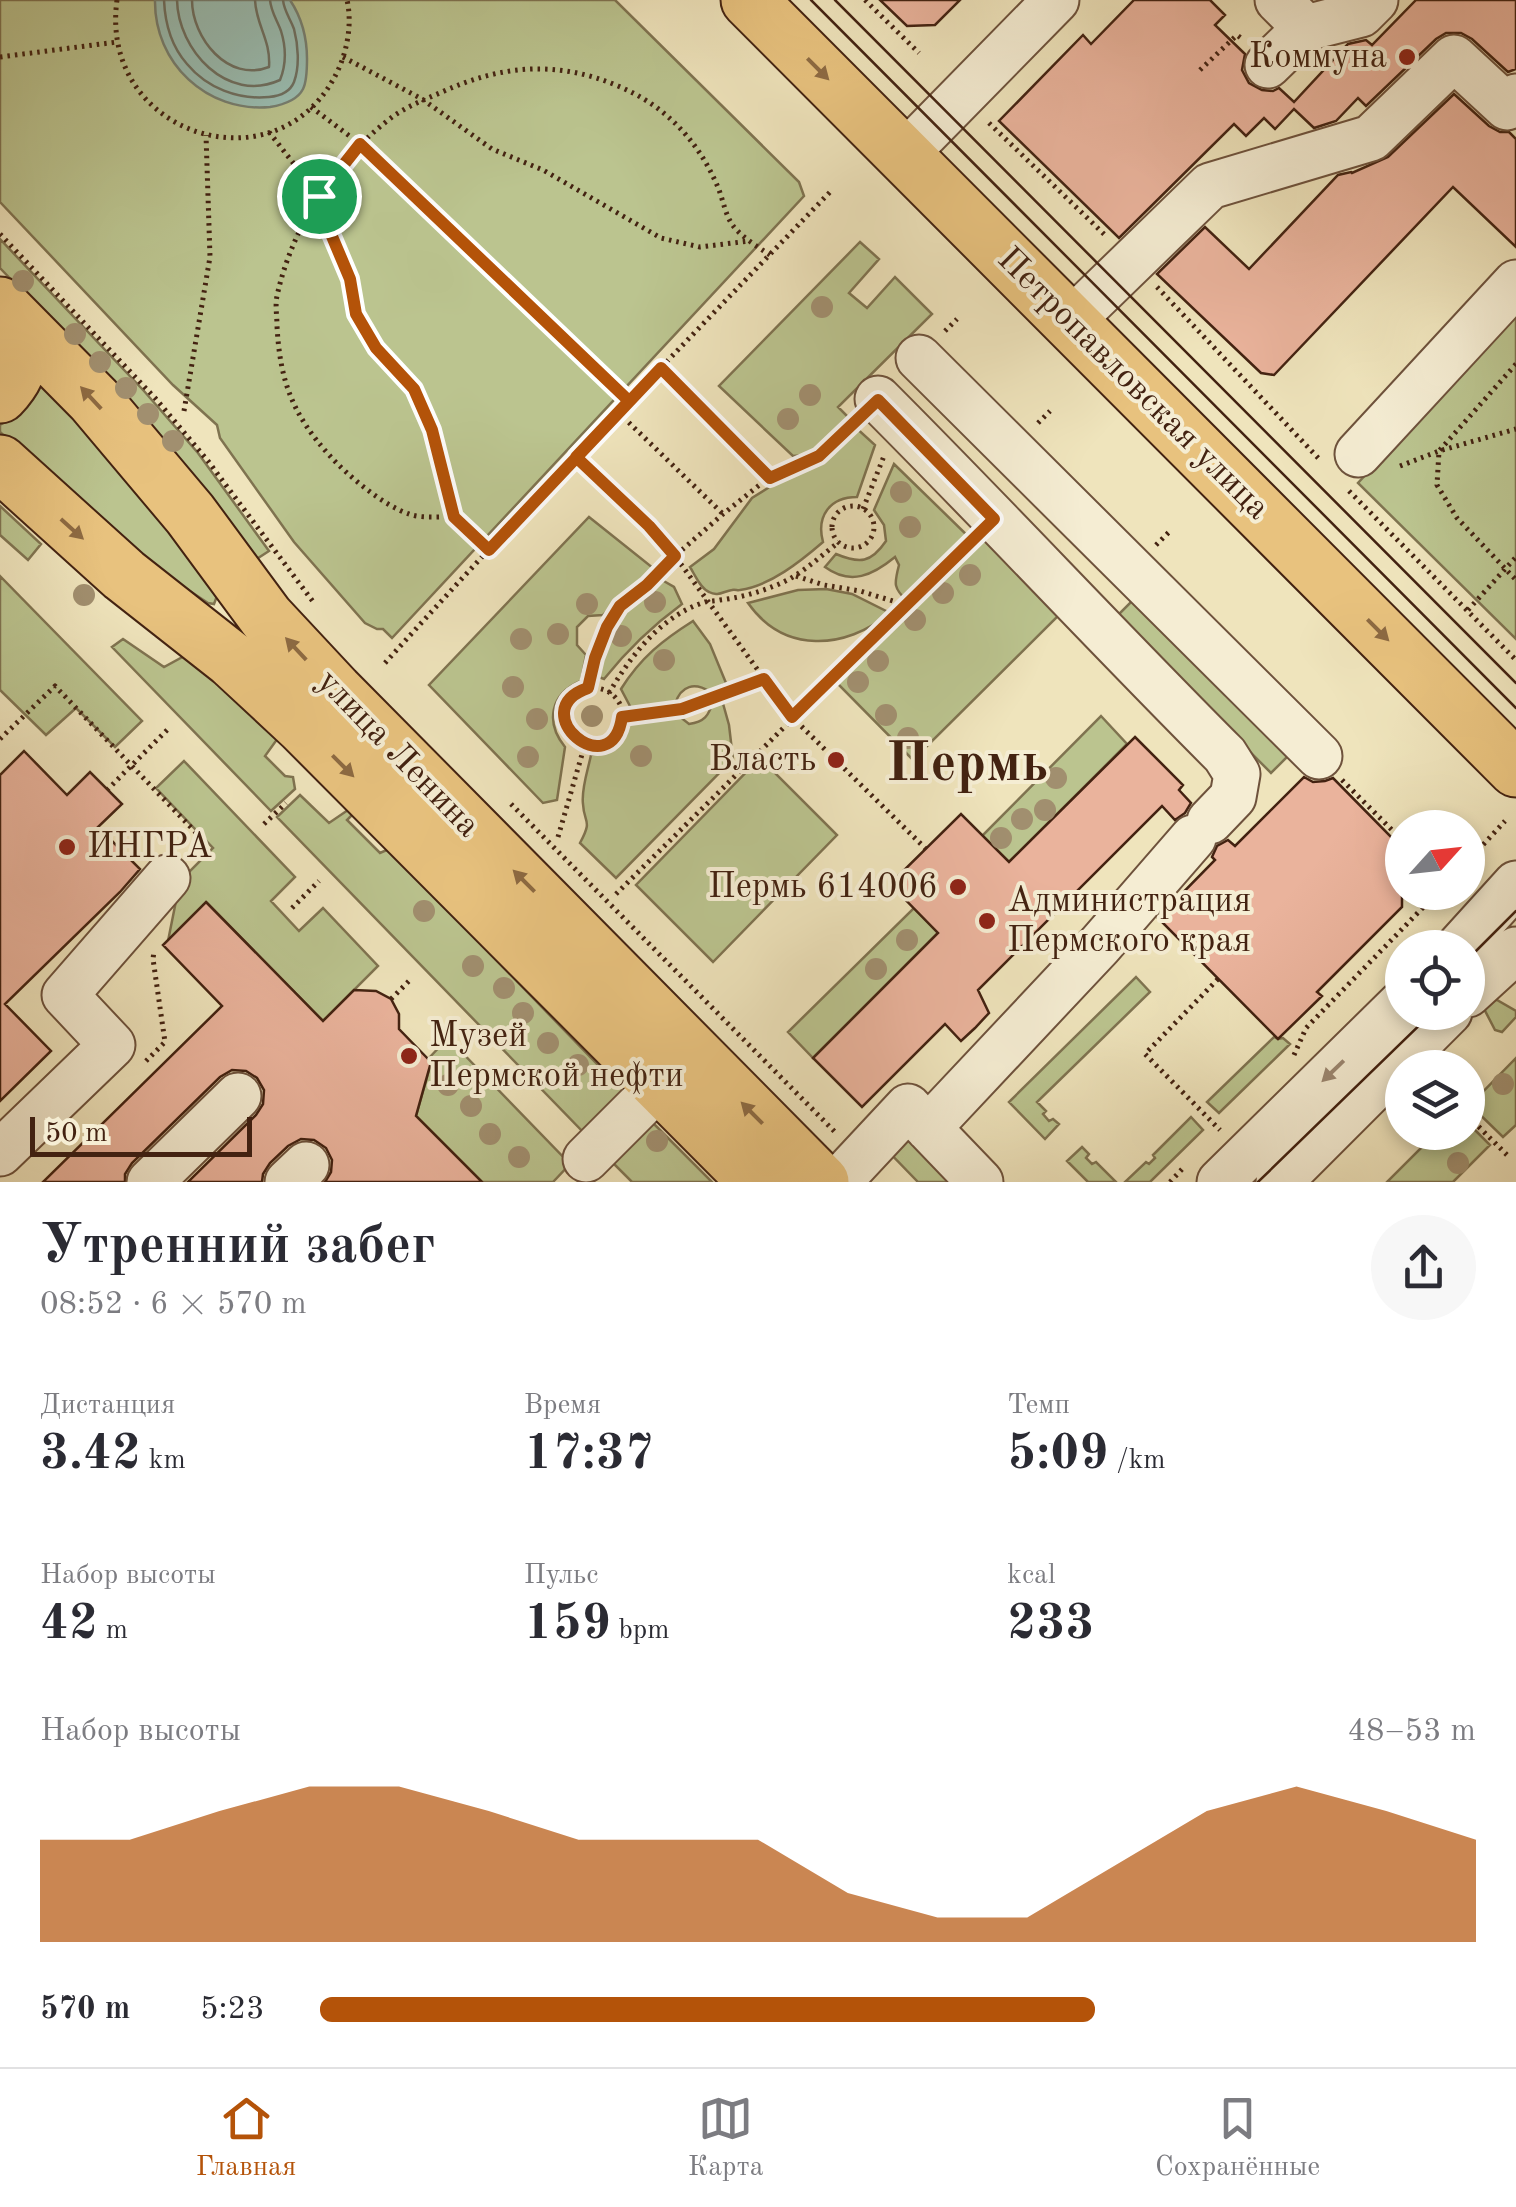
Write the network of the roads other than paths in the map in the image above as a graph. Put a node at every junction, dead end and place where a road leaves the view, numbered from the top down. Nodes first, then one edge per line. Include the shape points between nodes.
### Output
1 (1056, 0) edge
2 (1374, 0) edge
3 (759, 3) edge
4 (1292, 14) edge
5 (1268, 65) dead end
6 (1516, 97) edge
7 (904, 155) junction
8 (1516, 282) edge
9 (3, 308) edge
10 (1071, 322) junction
11 (919, 358) dead end
12 (0, 395) edge
13 (885, 407) road end
14 (1011, 449) junction
15 (0, 464) edge
16 (1361, 469) road end
17 (982, 505) junction
18 (1319, 756) road end
19 (1511, 783) edge
20 (167, 878) dead end
21 (1516, 884) edge
22 (1474, 930) edge
23 (1516, 950) edge
24 (1485, 978) edge
25 (1385, 1017) edge
26 (1431, 1030) edge
27 (660, 1085) junction
28 (238, 1096) dead end
29 (928, 1128) junction
30 (0, 1153) edge
31 (586, 1158) dead end
32 (1206, 1171) edge
33 (840, 1174) edge
34 (150, 1182) edge
35 (757, 1182) edge
36 (980, 1182) edge
37 (1278, 1182) edge

1 - 7 street
2 - 4 street via 1360,14
3 -> 7 main road, Петропавловская улица
4 - 5 street
6 - 10 street via 1506,107 1454,58 1371,138 1210,186
7 - 10 main road, Петропавловская улица
8 - 16 street
9 - 12 main road via 21,350 14,378
33 -> 9 main road, улица Ленина via 335,690 266,617 94,400
10 -> 19 main road, Петропавловская улица
11 - 14 street
13 - 17 street
14 - 17 street
14 - 18 street
15 -> 27 main road, улица Ленина via 304,726
17 - 29 street via 1238,774 1233,797
20 - 30 street via 65,995 112,1045
21 - 22 street
23 - 24 street
25 -> 32 street
26 - 37 street
27 - 31 street
27 - 35 main road, улица Ленина
28 - 34 street
29 - 33 street via 908,1107
29 - 36 street

